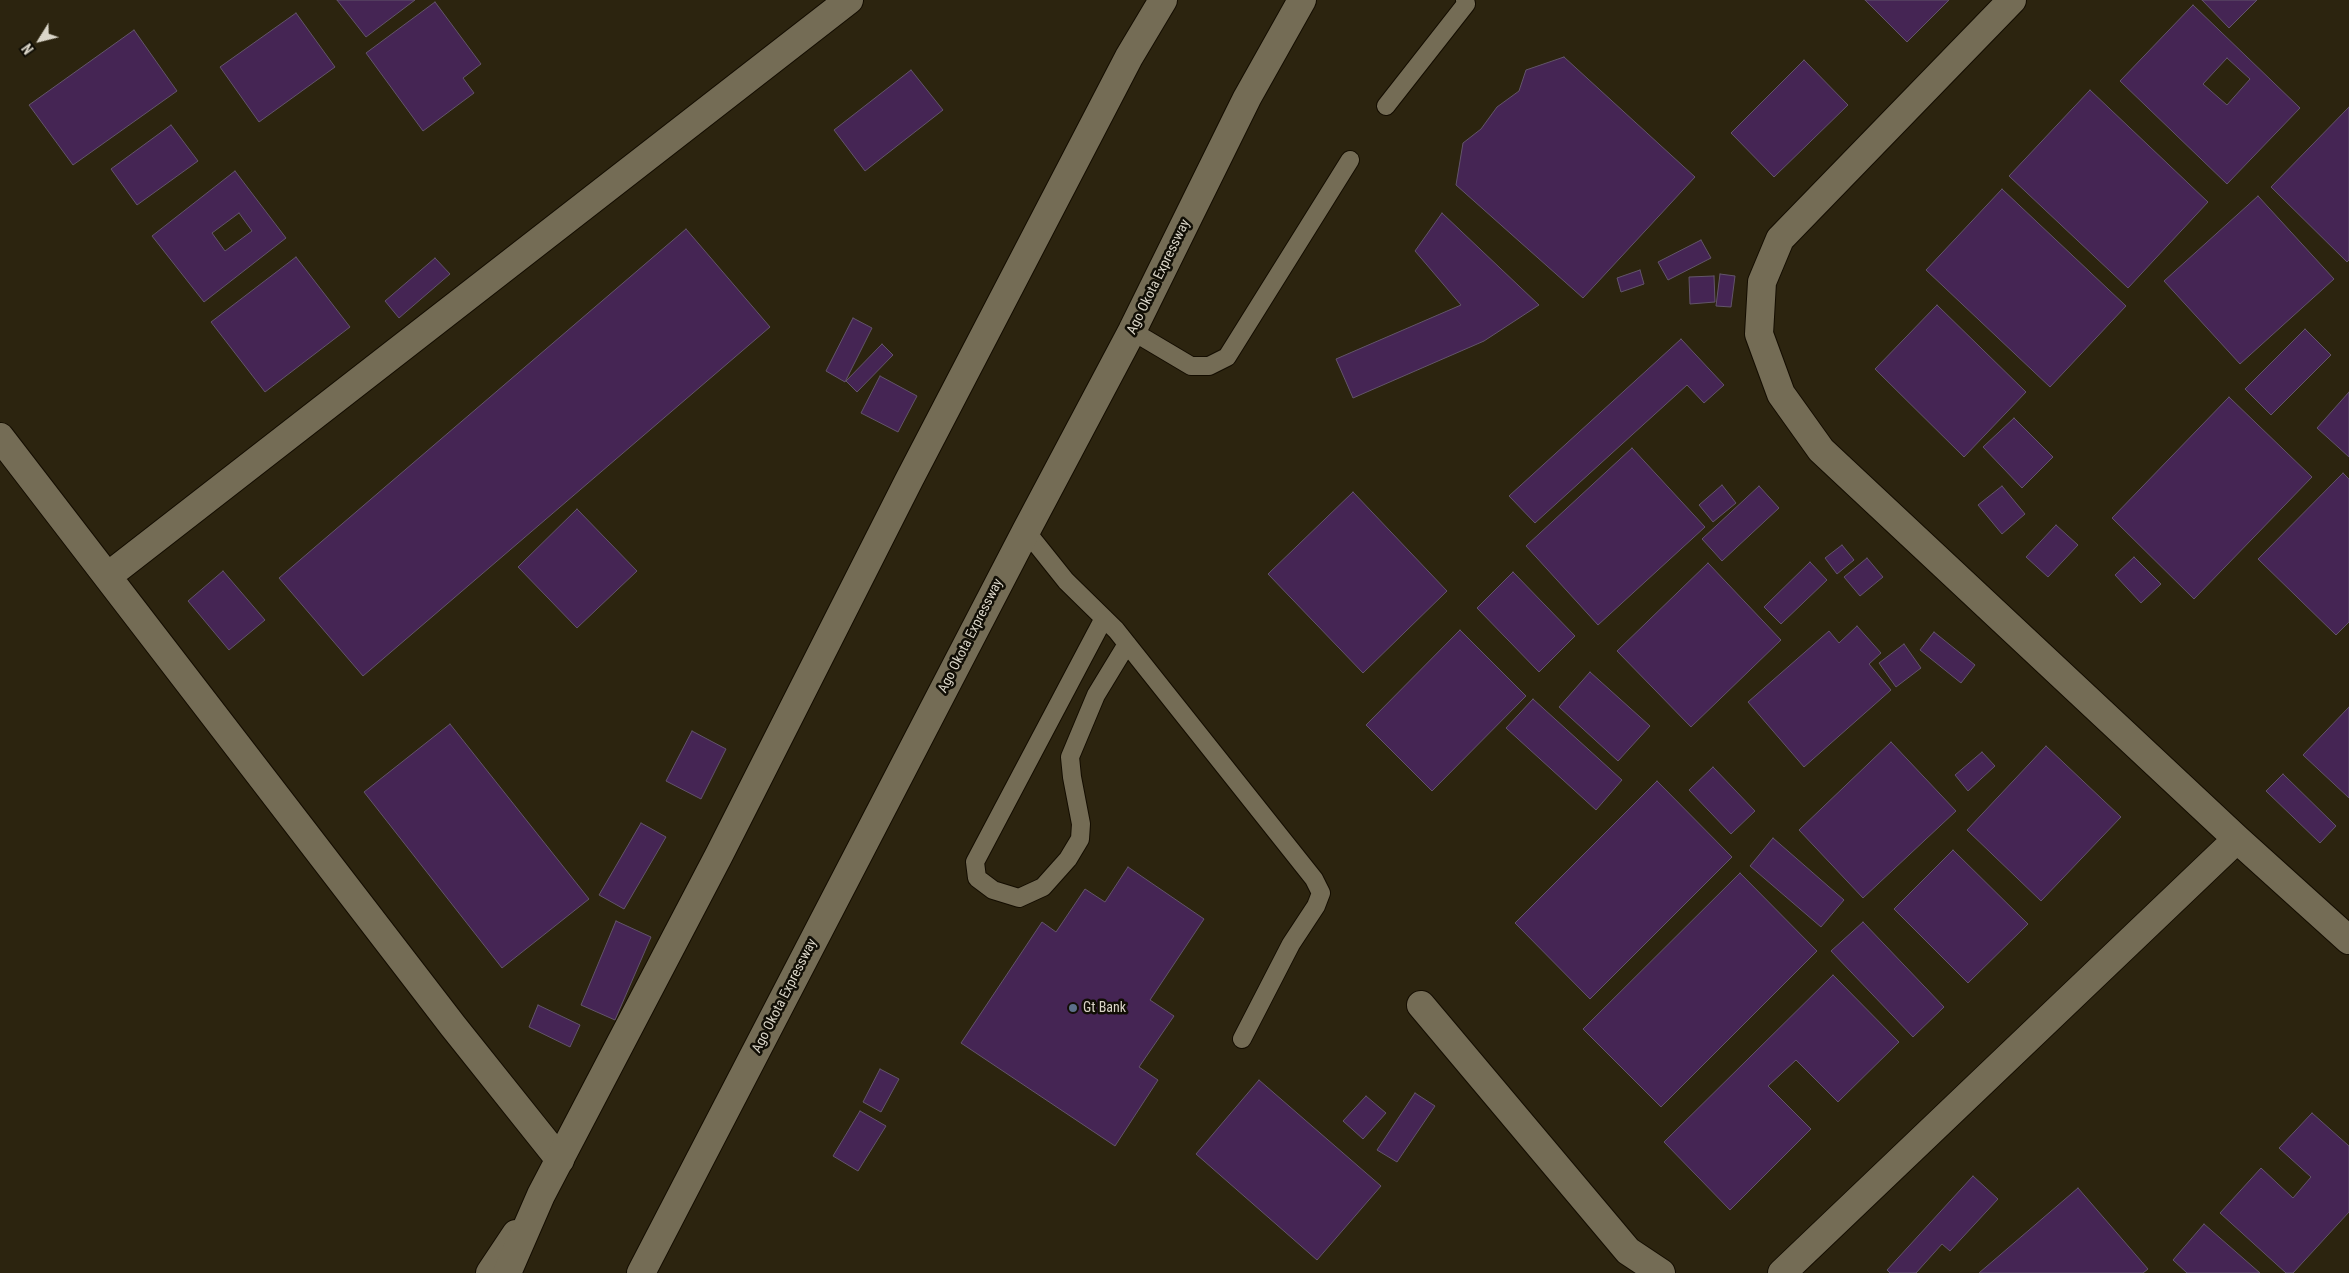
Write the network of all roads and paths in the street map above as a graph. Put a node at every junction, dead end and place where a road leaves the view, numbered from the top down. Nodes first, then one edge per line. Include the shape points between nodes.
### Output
1 (849, 0) edge
2 (1163, 0) edge
3 (1302, 0) edge
4 (1466, 0) edge
5 (2012, 0) edge
6 (1386, 106) dead end
7 (1350, 160) dead end
8 (1132, 331) junction
9 (0, 437) edge
10 (1026, 531) junction
11 (108, 576) junction
12 (1104, 618) junction
13 (1128, 644) junction
14 (2237, 839) junction
15 (2349, 940) edge
16 (1422, 1005) dead end
17 (1242, 1039) dead end
18 (560, 1160) junction
19 (541, 1195) junction
20 (490, 1273) edge
21 (507, 1273) edge
22 (641, 1273) edge
23 (1661, 1273) edge
24 (1782, 1273) edge

1 - 11 street
2 - 18 street via 1124,66
3 - 8 street, Ago Okota Expressway via 1247,98
4 - 6 lane
5 - 14 street via 1780,239 1762,282 1759,334 1781,394 1821,450
7 - 8 lane via 1227,357 1208,366 1191,366
8 - 10 street, Ago Okota Expressway
9 - 11 street
10 - 12 lane via 1066,581
10 - 22 street, Ago Okota Expressway
11 - 18 street via 452,1026
12 - 13 lane
12 - 13 lane via 975,862 977,878 993,890 1019,898 1043,887 1068,860 1080,839 1081,824 1070,757 1096,695
13 - 17 lane via 1314,879 1320,893 1316,906 1291,944
14 - 15 street
14 - 24 street
16 - 23 street via 1628,1251
18 - 19 street
19 - 20 street
19 - 21 street

